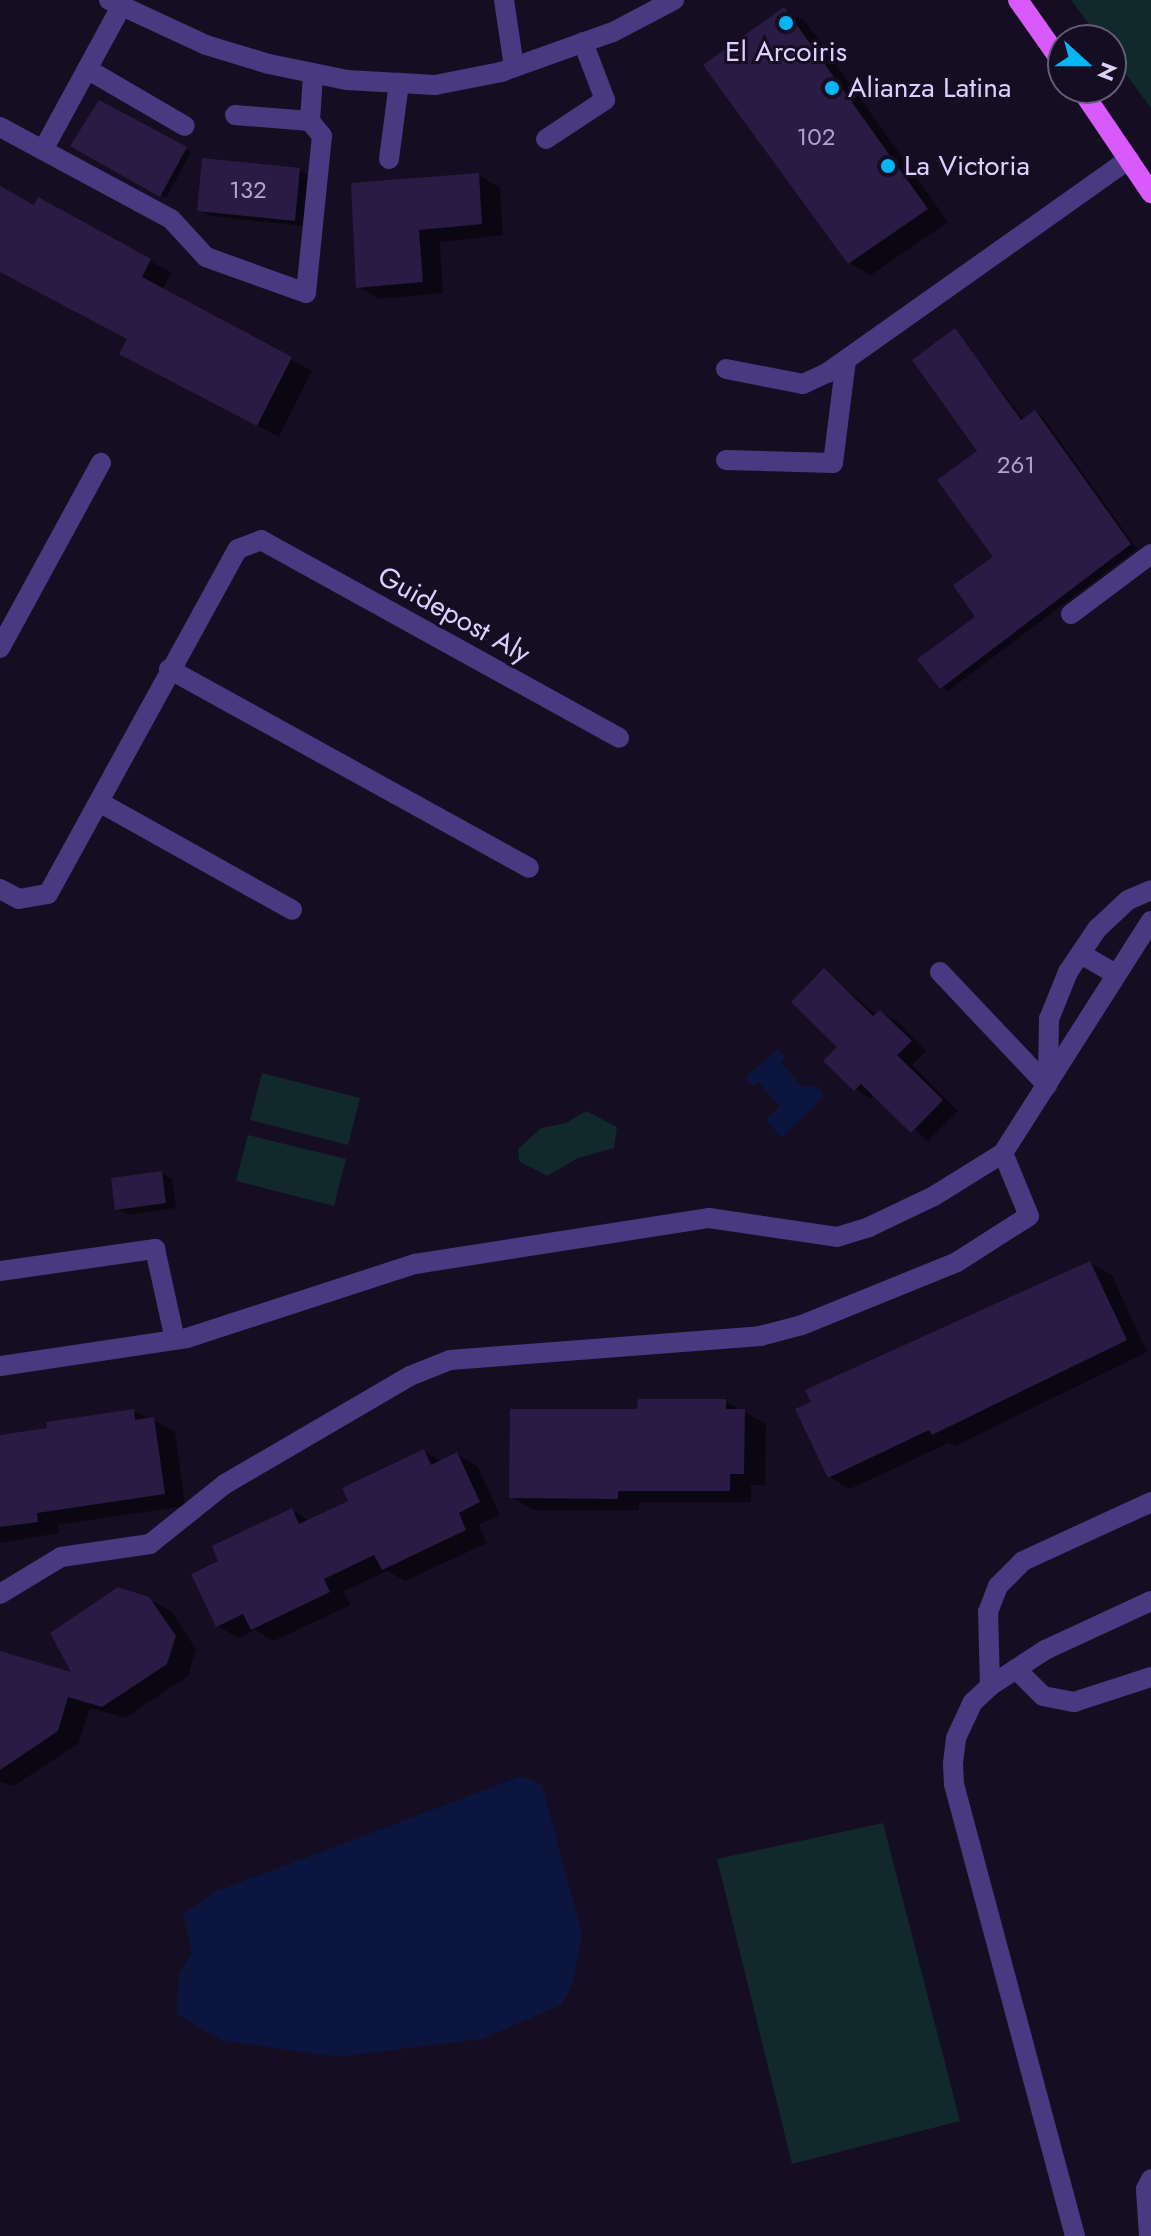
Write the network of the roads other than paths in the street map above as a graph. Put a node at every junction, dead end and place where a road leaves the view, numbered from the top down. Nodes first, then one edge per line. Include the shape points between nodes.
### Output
1 (504, 0) edge
2 (674, 0) edge
3 (1018, 0) edge
4 (115, 4) edge
5 (1047, 41) edge
6 (583, 42) junction
7 (514, 67) junction
8 (87, 69) junction
9 (313, 73) junction
10 (399, 83) junction
11 (1091, 104) edge
12 (235, 115) dead end
13 (310, 121) junction
14 (185, 126) dead end
15 (0, 127) edge
16 (546, 139) dead end
17 (43, 150) junction
18 (389, 159) dead end
19 (1129, 159) junction
20 (1151, 193) edge
21 (846, 360) junction
22 (726, 369) dead end
23 (726, 460) dead end
24 (101, 463) dead end
25 (1151, 554) edge
26 (1071, 614) dead end
27 (0, 648) edge
28 (169, 669) junction
29 (619, 738) dead end
30 (99, 802) junction
31 (529, 868) dead end
32 (0, 889) edge
33 (1151, 890) edge
34 (292, 910) dead end
35 (1151, 921) edge
36 (1081, 954) junction
37 (940, 972) dead end
38 (1115, 974) junction
39 (1047, 1085) junction
40 (1003, 1153) junction
41 (0, 1271) edge
42 (175, 1340) junction
43 (0, 1366) edge
44 (1151, 1502) edge
45 (0, 1594) edge
46 (1151, 1601) edge
47 (1016, 1669) junction
48 (1151, 1677) edge
49 (990, 1686) junction
50 (1151, 2179) edge
51 (1075, 2236) edge
52 (1149, 2236) edge

1 - 7 street
2 - 6 street
3 - 5 main road
4 - 8 street
4 - 9 street via 206,45
6 - 7 street
6 - 16 street via 605,100
7 - 10 street via 435,85
8 - 14 street
8 - 17 street
9 - 10 street
9 - 13 street
10 - 18 street
11 - 19 main road
12 - 13 street
13 - 17 street via 322,136 306,293 206,257 171,219
15 - 17 street
19 - 20 main road
19 - 21 street
21 - 22 street via 803,384
21 - 23 street via 833,463
24 - 27 street
25 - 26 street
28 - 29 street, Guidepost Aly via 238,549 261,540
28 - 30 street
28 - 31 street
30 - 32 street via 48,894 19,899
30 - 34 street
33 - 36 street via 1128,900 1097,929
35 - 38 street
36 - 38 street
36 - 39 street via 1049,1019
37 - 39 street
38 - 39 street
39 - 40 street
40 - 42 street via 934,1196 837,1237 709,1218 415,1264
40 - 45 street via 1029,1216 957,1262 802,1325 760,1336 450,1360 410,1376 225,1484 150,1544 61,1557
41 - 42 street via 155,1249
42 - 43 street
44 - 49 street via 1023,1561 998,1586 988,1612
46 - 47 street
47 - 48 street via 1043,1696 1074,1702
47 - 49 street
49 - 51 street via 973,1702 956,1738 954,1784
50 - 52 street via 1146,2189

